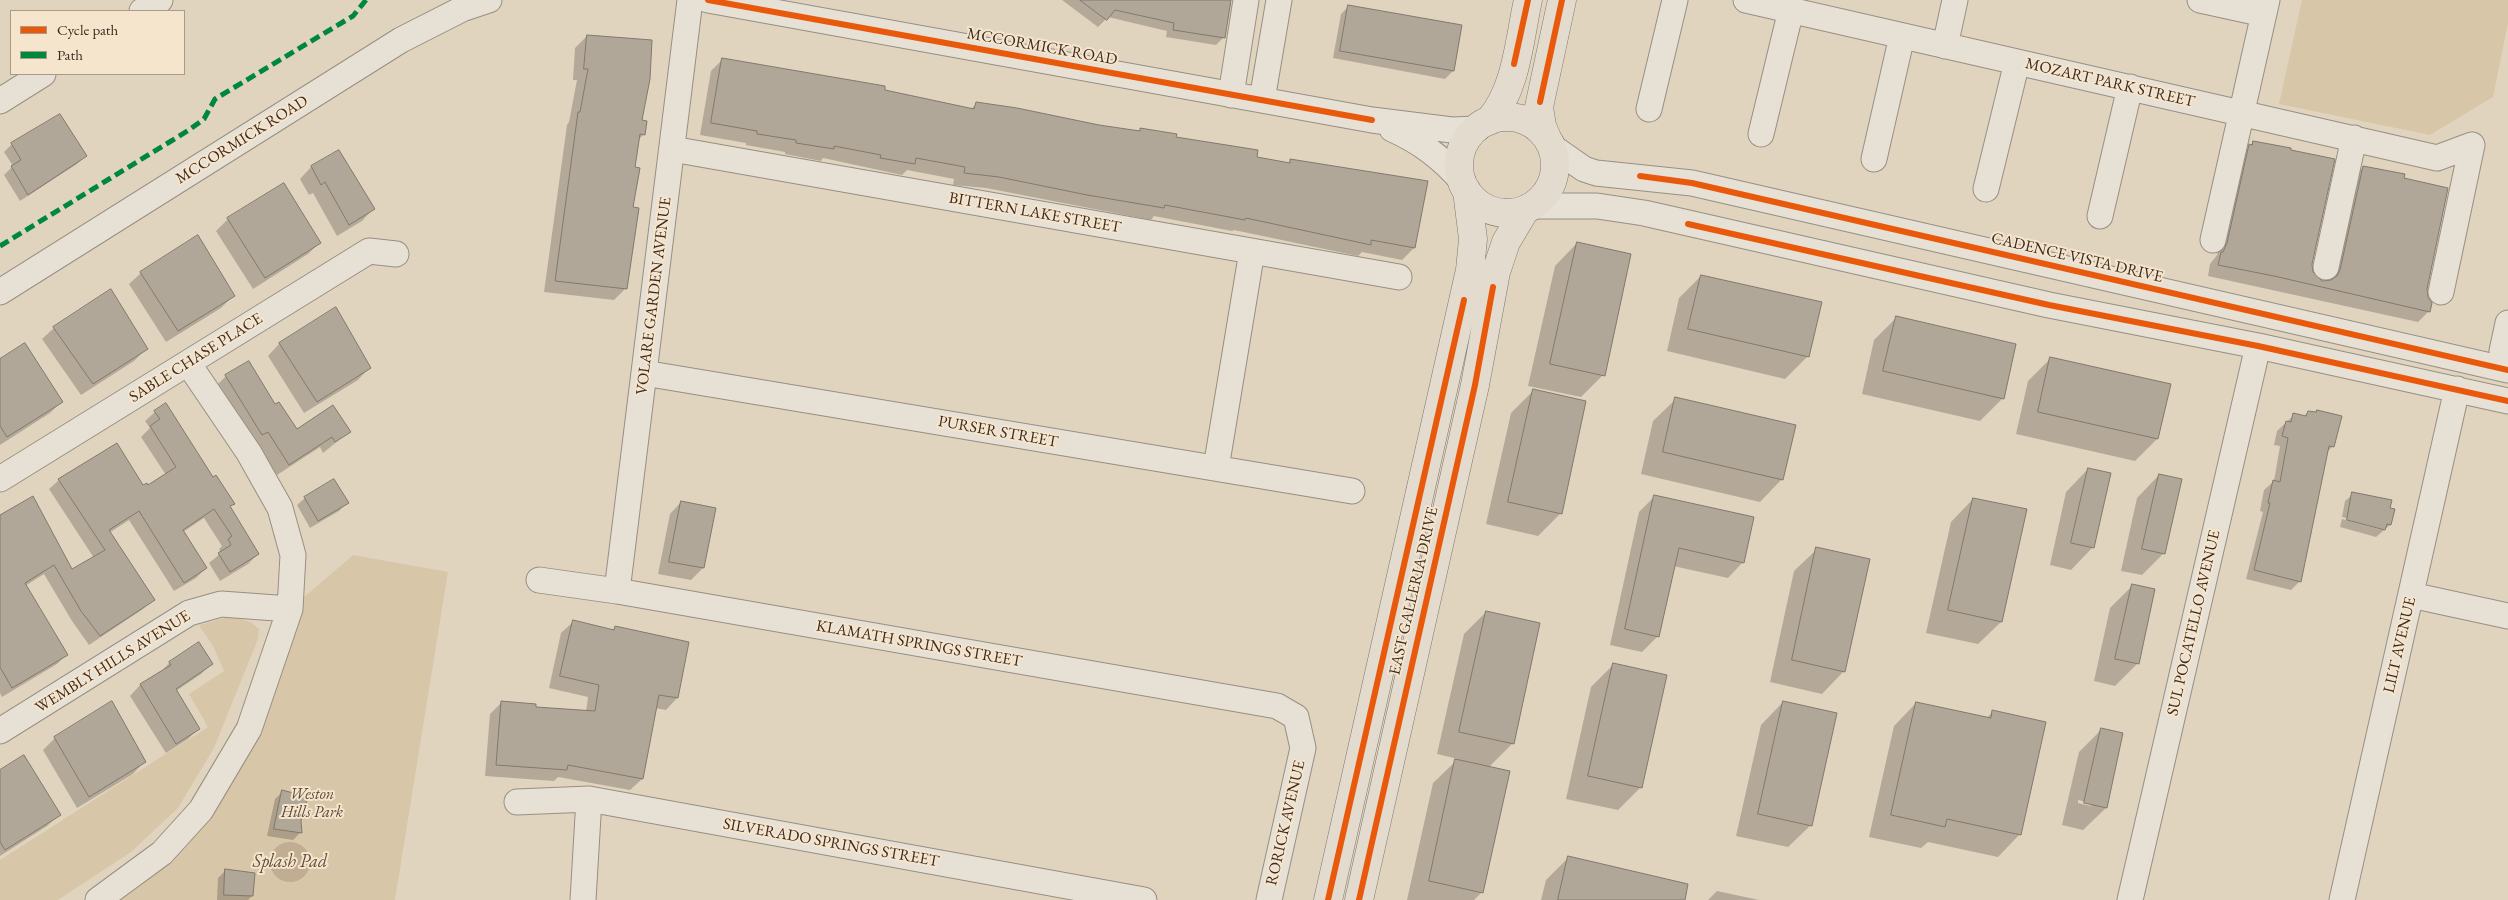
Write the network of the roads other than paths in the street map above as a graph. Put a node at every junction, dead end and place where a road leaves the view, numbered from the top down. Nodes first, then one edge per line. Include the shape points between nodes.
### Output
1 (160, 0) edge
2 (489, 0) edge
3 (690, 0) edge
4 (708, 0) edge
5 (1246, 0) edge
6 (1279, 0) edge
7 (1528, 0) edge
8 (1562, 0) edge
9 (1675, 0) edge
10 (1746, 0) edge
11 (1955, 0) edge
12 (2200, 0) edge
13 (2266, 7) edge
14 (144, 10) edge
15 (1790, 10) junction
16 (1902, 36) junction
17 (1945, 46) junction
18 (2017, 62) junction
19 (41, 75) edge
20 (2130, 87) junction
21 (1231, 95) junction
22 (1262, 100) junction
23 (0, 101) edge
24 (1648, 109) dead end
25 (2243, 112) junction
26 (1372, 120) junction
27 (1483, 125) junction
28 (1761, 134) dead end
29 (2354, 138) junction
30 (1549, 142) junction
31 (672, 149) junction
32 (1874, 159) dead end
33 (1465, 186) junction
34 (1986, 189) dead end
35 (1529, 208) junction
36 (2100, 216) dead end
37 (2213, 240) dead end
38 (1252, 251) junction
39 (396, 254) dead end
40 (2326, 267) dead end
41 (1399, 277) dead end
42 (0, 292) edge
43 (2440, 292) dead end
44 (2508, 324) edge
45 (2258, 346) junction
46 (188, 362) junction
47 (2508, 362) edge
48 (2508, 372) edge
49 (644, 373) junction
50 (2404, 378) junction
51 (2457, 389) junction
52 (2508, 401) edge
53 (1216, 468) junction
54 (0, 479) edge
55 (1352, 491) dead end
56 (539, 580) dead end
57 (617, 591) junction
58 (2411, 596) junction
59 (290, 608) junction
60 (2508, 616) edge
61 (1296, 717) joint
62 (0, 732) edge
63 (589, 799) junction
64 (517, 802) dead end
65 (98, 900) edge
66 (584, 900) edge
67 (1144, 900) edge
68 (1269, 900) edge
69 (1328, 900) edge
70 (1358, 900) edge
71 (2130, 900) edge
72 (2342, 900) edge

1 - 14 street
2 - 42 street, MCCORMICK ROAD via 462,9 401,40
3 - 31 street, VOLARE GARDEN AVENUE
4 - 21 street, MCCORMICK ROAD
5 - 21 street
6 - 22 street
7 - 27 main road via 1505,100
8 - 30 main road via 1539,107
9 - 24 street
10 - 15 street, MOZART PARK STREET
11 - 17 street
12 - 13 street
13 - 25 street
15 - 16 street, MOZART PARK STREET
15 - 28 street
16 - 17 street, MOZART PARK STREET
16 - 32 street
17 - 18 street, MOZART PARK STREET
18 - 20 street, MOZART PARK STREET
18 - 34 street
19 - 23 street
20 - 25 street, MOZART PARK STREET
20 - 36 street
21 - 22 street, MCCORMICK ROAD
22 - 26 street, MCCORMICK ROAD
25 - 29 street, MOZART PARK STREET
25 - 37 street
26 - 27 street, MCCORMICK ROAD via 1452,130
26 - 33 street, MCCORMICK ROAD via 1425,146 1439,156
27 - 30 main road via 1502,117 1523,120 1535,126
27 - 33 main road via 1467,139 1461,154 1460,173
29 - 40 street
29 - 43 street, MOZART PARK STREET via 2438,158 2472,145
30 - 35 main road via 1555,163 1552,182 1548,191
30 - 48 street, CADENCE VISTA DRIVE via 1584,169 1596,173 1692,183
31 - 38 street, BITTERN LAKE STREET
31 - 49 street, VOLARE GARDEN AVENUE
33 - 35 main road via 1479,204 1488,209 1506,213
33 - 69 main road, EAST GALLERIA DRIVE via 1473,239 1470,270
35 - 45 street via 1598,206 1644,214 2049,305
35 - 70 main road, EAST GALLERIA DRIVE via 1506,242 1496,272 1475,385
38 - 41 street, BITTERN LAKE STREET
38 - 53 street
39 - 46 street, SABLE CHASE PLACE via 369,251
44 - 47 street via 2502,351
45 - 50 street
45 - 71 street, SUL POCATELLO AVENUE
46 - 54 street, SABLE CHASE PLACE
46 - 59 street via 249,453 280,508 294,555
48 - 50 street via 2480,382 2457,378
49 - 53 street, PURSER STREET
49 - 57 street, VOLARE GARDEN AVENUE
50 - 51 street
51 - 52 street
51 - 58 street, LILT AVENUE
53 - 55 street, PURSER STREET
56 - 57 street, KLAMATH SPRINGS STREET
57 - 61 street, KLAMATH SPRINGS STREET via 1277,706
58 - 60 street
58 - 72 street, LILT AVENUE
59 - 62 street, WEMBLY HILLS AVENUE via 221,604 189,613
59 - 65 street via 249,729 201,810 162,853
61 - 68 street, RORICK AVENUE via 1303,748
63 - 64 street, SILVERADO SPRINGS STREET
63 - 66 street
63 - 67 street, SILVERADO SPRINGS STREET

